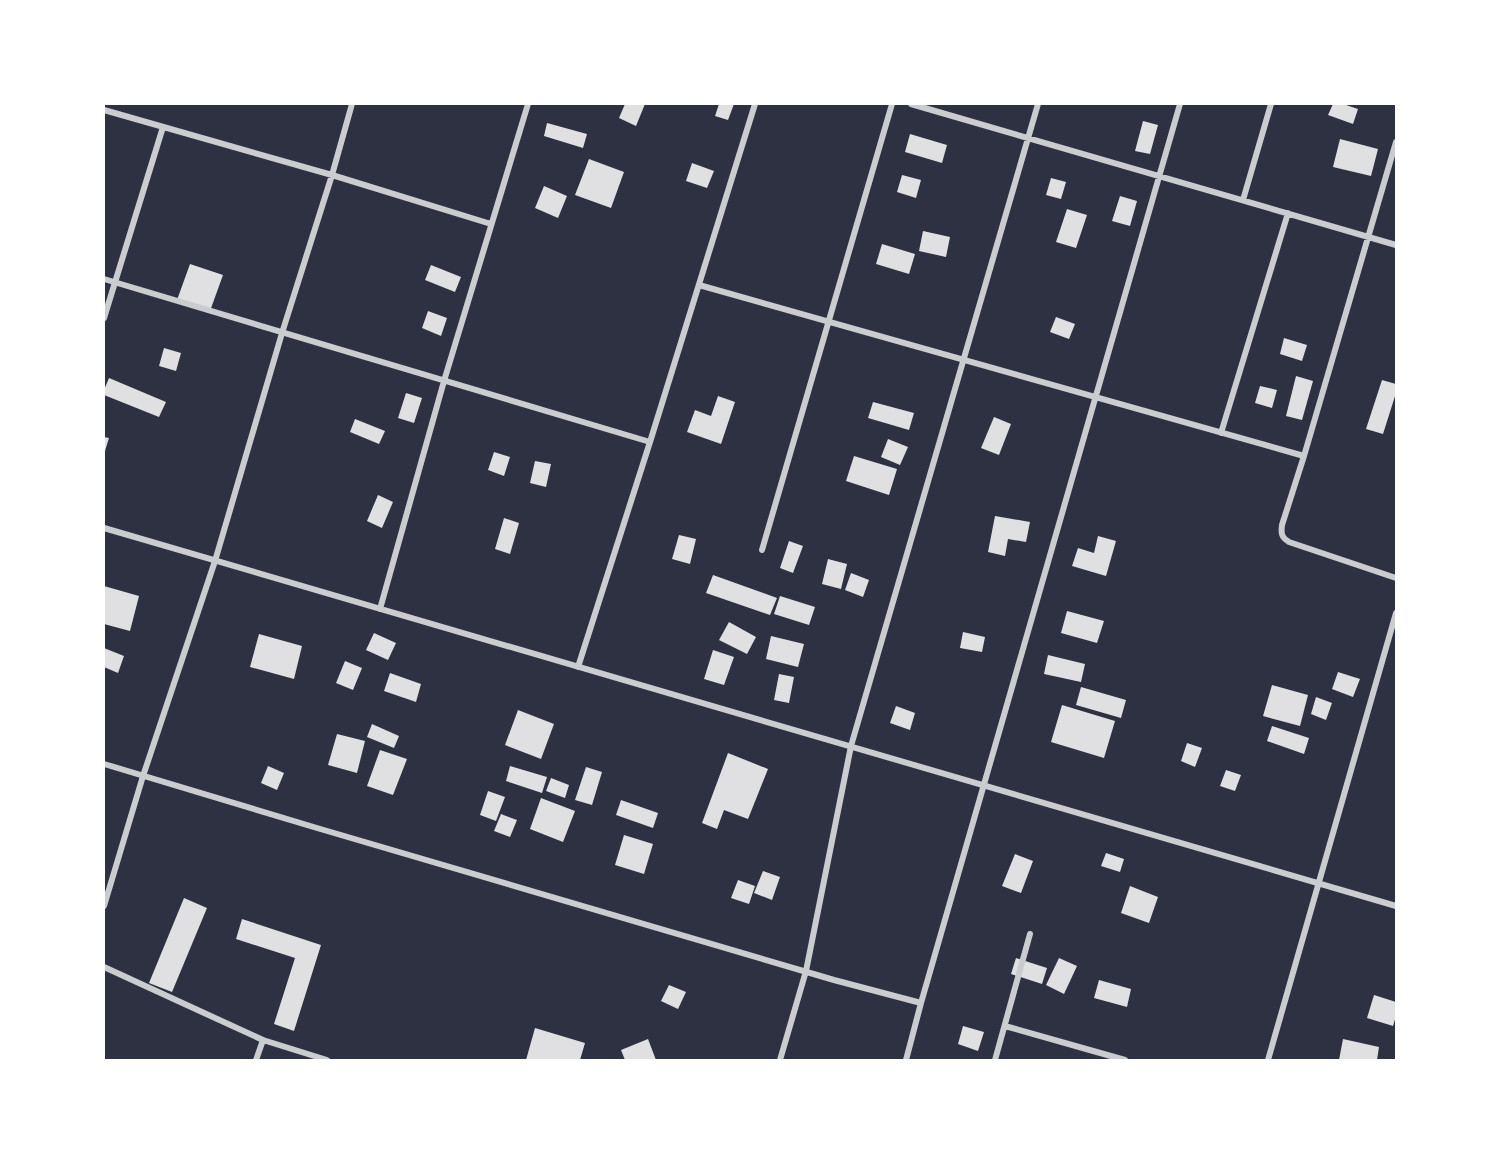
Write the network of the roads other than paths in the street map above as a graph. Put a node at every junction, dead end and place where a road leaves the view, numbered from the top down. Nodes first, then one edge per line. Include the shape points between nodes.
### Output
1 (352, 104) edge
2 (528, 104) edge
3 (755, 104) edge
4 (892, 104) edge
5 (911, 104) edge
6 (1038, 104) edge
7 (1180, 104) edge
8 (1271, 104) edge
9 (104, 110) edge
10 (163, 127) junction
11 (1029, 138) junction
12 (1396, 142) edge
13 (332, 175) junction
14 (1159, 176) junction
15 (1243, 200) junction
16 (1288, 213) junction
17 (491, 224) junction
18 (1368, 237) junction
19 (1396, 245) edge
20 (104, 279) edge
21 (114, 283) junction
22 (699, 285) junction
23 (104, 318) edge
24 (829, 322) junction
25 (282, 333) junction
26 (964, 360) junction
27 (444, 381) junction
28 (1096, 397) junction
29 (1221, 433) junction
30 (650, 442) junction
31 (1304, 456) junction
32 (104, 528) edge
33 (762, 550) dead end
34 (214, 561) junction
35 (1396, 578) edge
36 (380, 609) junction
37 (1396, 613) edge
38 (578, 667) junction
39 (851, 746) junction
40 (104, 764) edge
41 (143, 776) junction
42 (984, 785) junction
43 (1318, 883) junction
44 (104, 906) edge
45 (1396, 906) edge
46 (1030, 934) dead end
47 (104, 967) edge
48 (806, 971) junction
49 (921, 1004) junction
50 (1005, 1026) junction
51 (262, 1040) junction
52 (256, 1060) edge
53 (327, 1060) edge
54 (780, 1060) edge
55 (906, 1060) edge
56 (995, 1060) edge
57 (1125, 1060) edge
58 (1268, 1060) edge

1 - 13 street
2 - 17 street
3 - 22 street
4 - 24 street
5 - 11 street
6 - 11 street
7 - 14 street
8 - 15 street
9 - 10 street
10 - 13 street
10 - 21 street
11 - 14 street
11 - 26 street
12 - 18 street
13 - 17 street
13 - 25 street
14 - 15 street
14 - 28 street
15 - 16 street
16 - 18 street
16 - 29 street
17 - 27 street
18 - 19 street
18 - 31 street
20 - 21 street
21 - 23 street
21 - 25 street
22 - 24 street
22 - 30 street
24 - 26 street
24 - 33 street
25 - 27 street
25 - 34 street
26 - 28 street
26 - 39 street
27 - 30 street
27 - 36 street
28 - 29 street
28 - 42 street
29 - 31 street
30 - 38 street
31 - 35 street via 1282,525 1283,538
32 - 34 street
34 - 36 street
34 - 41 street
36 - 38 street
37 - 43 street
38 - 39 street
39 - 42 street
39 - 48 street
40 - 41 street
41 - 44 street
41 - 48 street
42 - 43 street
42 - 49 street
43 - 45 street
43 - 58 street
46 - 50 street
47 - 51 street
48 - 49 street
48 - 54 street
49 - 55 street
50 - 56 street
50 - 57 street
51 - 52 street
51 - 53 street

